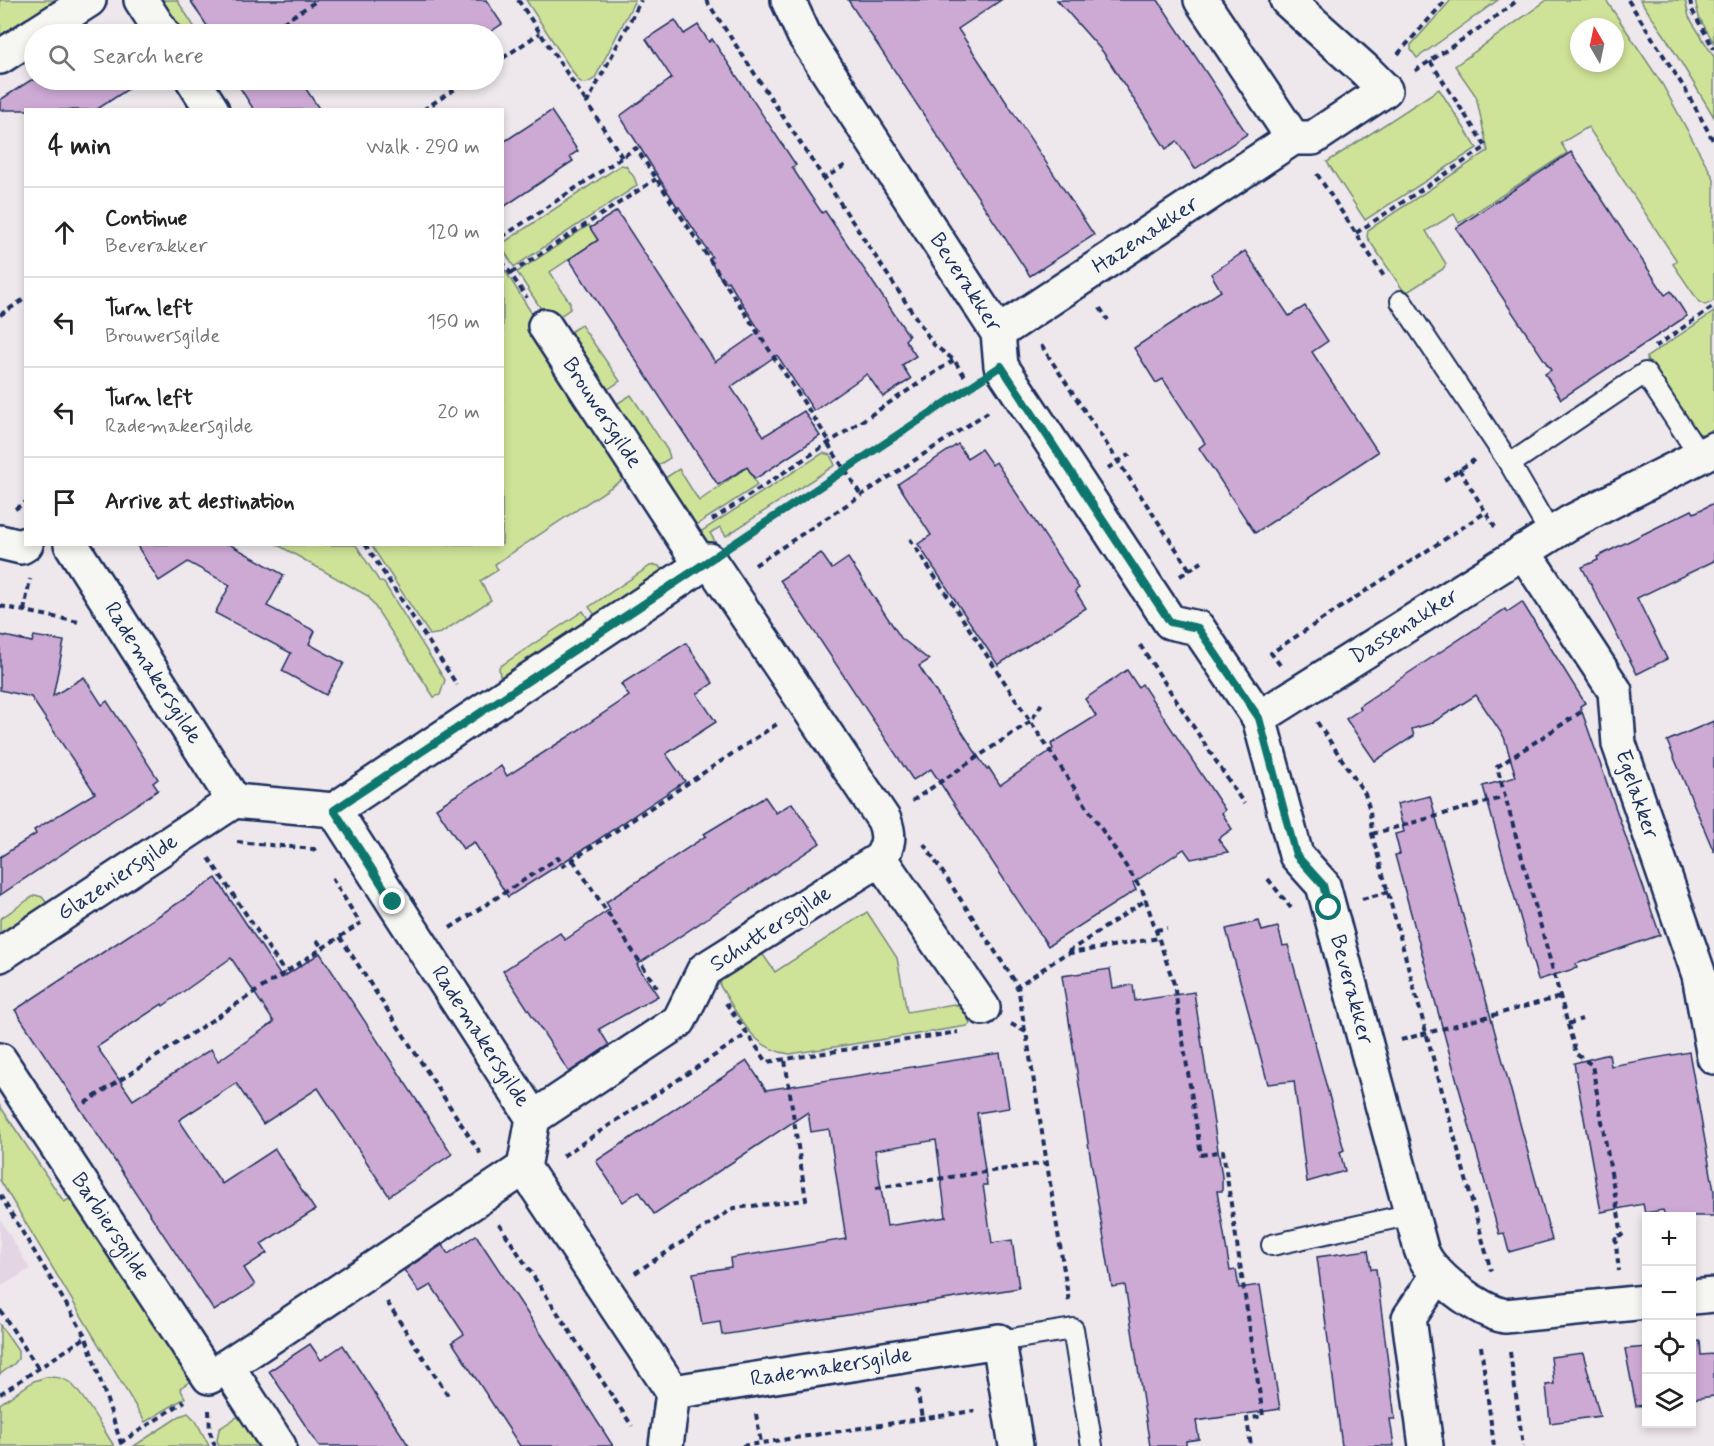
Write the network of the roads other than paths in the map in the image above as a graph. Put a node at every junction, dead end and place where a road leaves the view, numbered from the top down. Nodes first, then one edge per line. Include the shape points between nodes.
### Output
1 (89, 0) edge
2 (141, 0) edge
3 (788, 0) edge
4 (1202, 0) edge
5 (1287, 0) edge
6 (52, 24) edge
7 (157, 24) edge
8 (24, 42) edge
9 (0, 57) edge
10 (199, 90) edge
11 (211, 108) edge
12 (1293, 138) junction
13 (1401, 300) road end
14 (545, 326) road end
15 (998, 333) junction
16 (1707, 453) edge
17 (1510, 464) junction
18 (1550, 534) junction
19 (0, 542) edge
20 (24, 545) edge
21 (72, 546) edge
22 (1519, 554) junction
23 (698, 555) junction
24 (1259, 718) junction
25 (234, 801) junction
26 (334, 810) junction
27 (879, 859) junction
28 (0, 955) edge
29 (989, 1012) road end
30 (1714, 1057) edge
31 (0, 1060) edge
32 (533, 1118) junction
33 (524, 1168) junction
34 (1412, 1214) junction
35 (1272, 1245) dead end
36 (1438, 1275) junction
37 (1714, 1294) edge
38 (1696, 1296) edge
39 (1634, 1303) edge
40 (999, 1341) junction
41 (218, 1371) junction
42 (673, 1392) junction
43 (279, 1446) edge
44 (666, 1446) edge
45 (1016, 1446) edge
46 (1092, 1446) edge
47 (1426, 1446) edge

1 - 6 street
2 - 7 street
3 - 15 street, Beverakker via 804,35
4 - 12 street
5 - 12 street, Hazenakker via 1385,90 1313,138
8 - 9 street
10 - 11 street
12 - 15 street, Hazenakker
13 - 17 lane
14 - 23 street, Brouwersgilde
15 - 24 street, Beverakker via 1001,366 1170,622 1198,628
16 - 17 lane, Dassenakker via 1645,373
16 - 18 street, Dassenakker
17 - 18 lane
18 - 22 street, Dassenakker
19 - 20 street
21 - 25 street, Rademakersgilde
22 - 24 street, Dassenakker
22 - 30 street, Egelakker via 1615,691 1619,744 1699,975
23 - 26 street
23 - 27 street via 884,820 888,841
24 - 34 street, Beverakker via 1296,855 1323,885
25 - 26 street
25 - 28 street, Glazeniersgilde
26 - 32 street, Rademakersgilde
27 - 29 street
27 - 32 street, Schuttersgilde via 704,970 679,1021
31 - 41 street, Barbiersgilde
32 - 33 street, Rademakersgilde
33 - 41 street
33 - 42 street
34 - 35 lane
34 - 36 street, Beverakker via 1424,1257
36 - 39 street, Beverakker via 1489,1312 1505,1316
36 - 47 street via 1409,1318
37 - 38 street
40 - 42 street, Rademakersgilde
40 - 45 street
40 - 46 lane, Rademakersgilde via 1073,1329
41 - 43 street, Barbiersgilde
42 - 44 street

